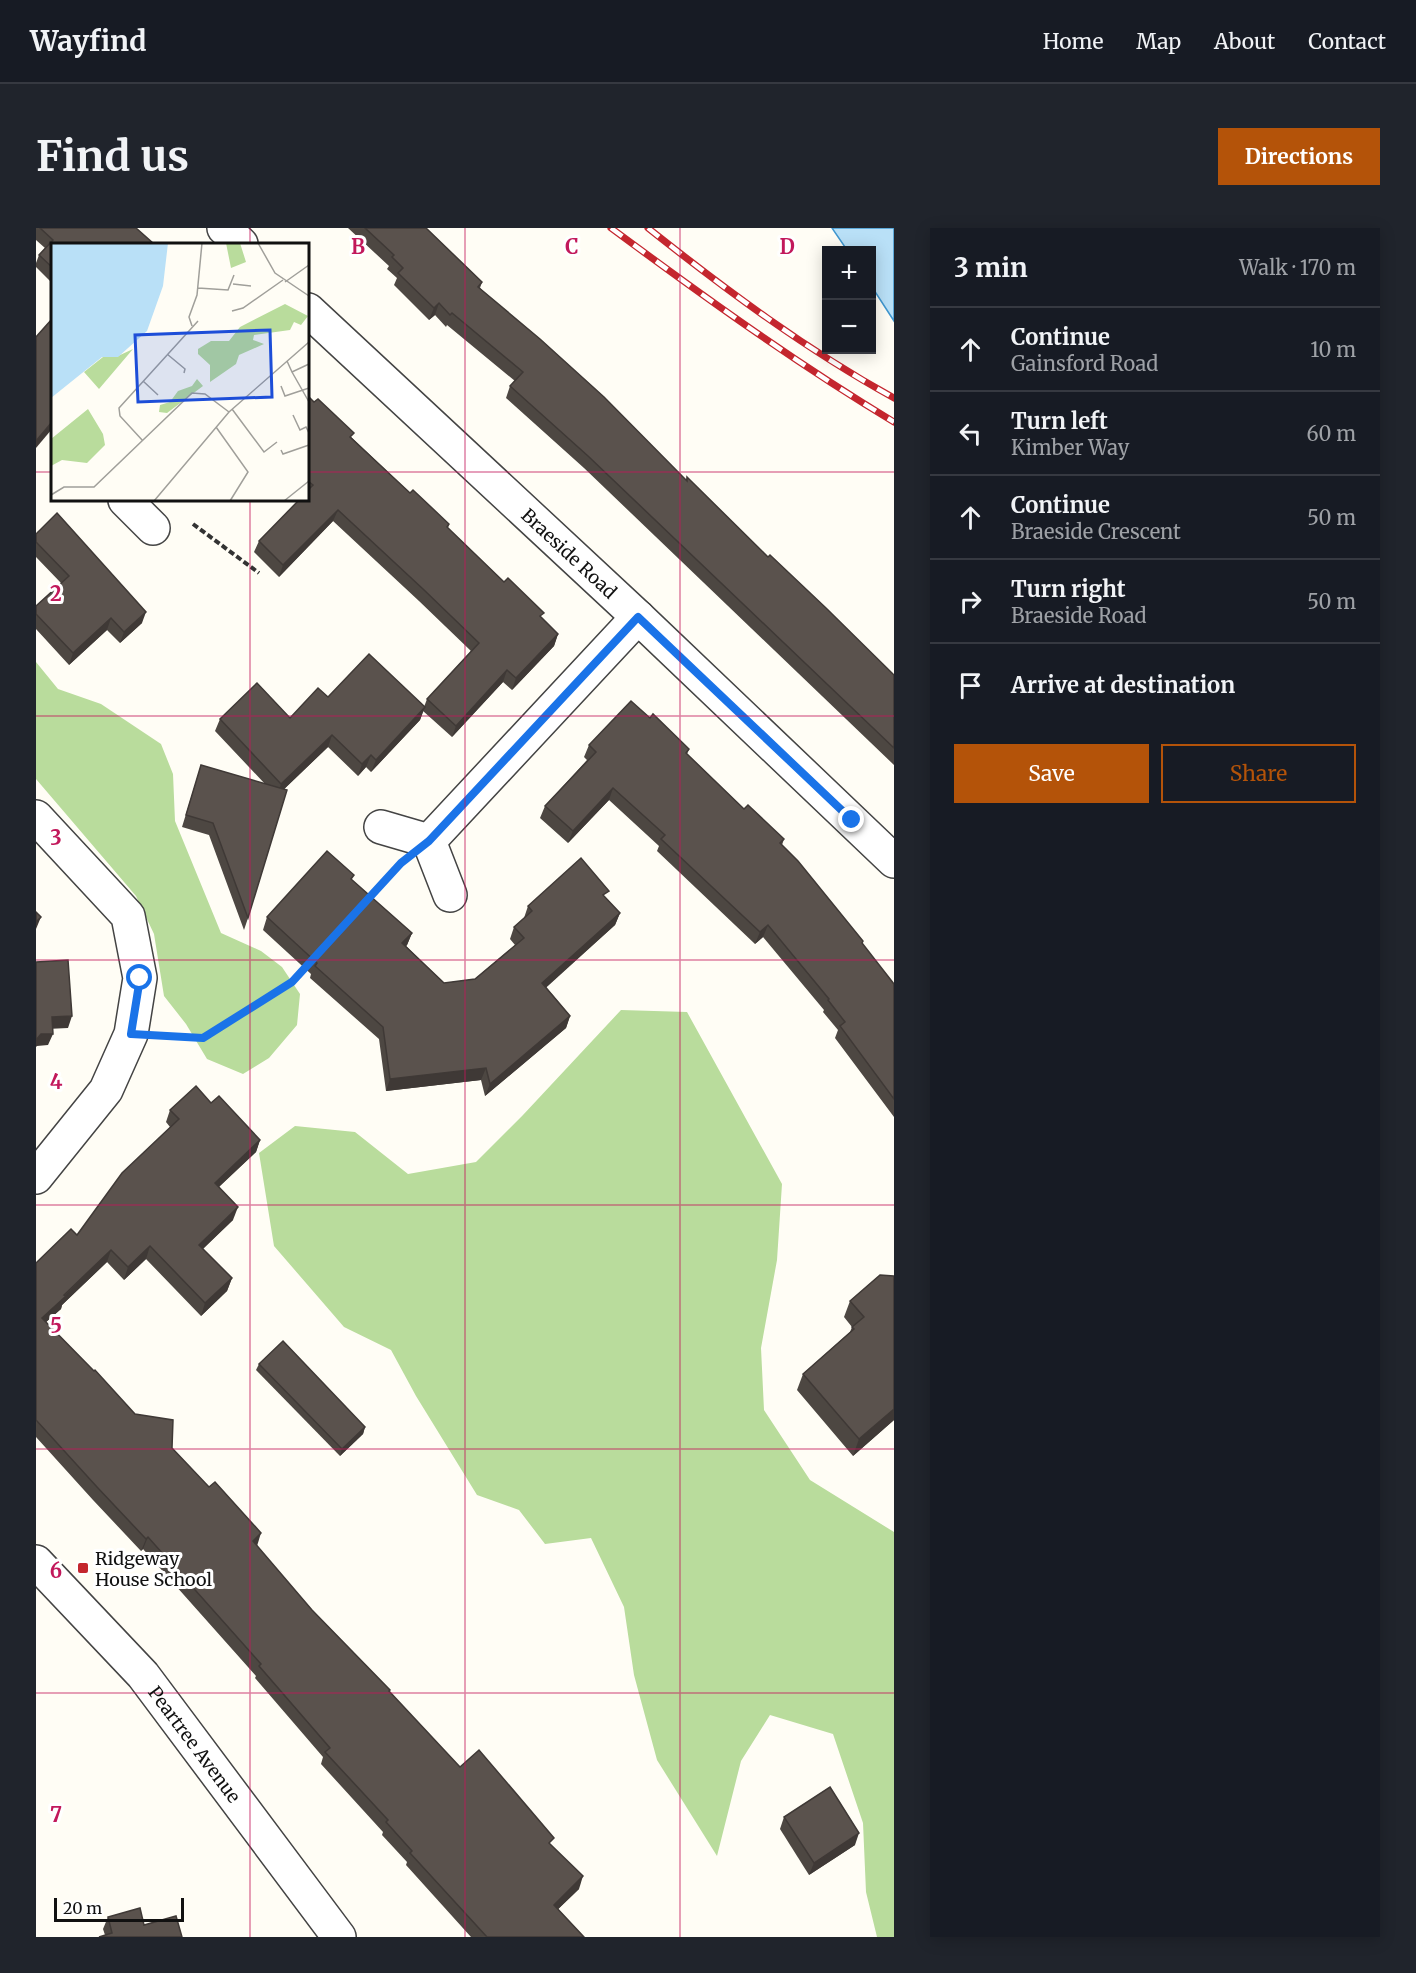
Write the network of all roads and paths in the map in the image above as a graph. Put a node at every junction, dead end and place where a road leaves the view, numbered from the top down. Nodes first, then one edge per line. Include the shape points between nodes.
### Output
1 (224, 228) edge
2 (240, 243) edge
3 (309, 311) edge
4 (126, 501) edge
5 (189, 522) dead end
6 (153, 528) dead end
7 (259, 573) dead end
8 (638, 617) junction
9 (36, 817) edge
10 (381, 827) dead end
11 (429, 841) junction
12 (888, 855) edge
13 (450, 896) dead end
14 (362, 905) edge
15 (308, 965) edge
16 (131, 1034) junction
17 (36, 1176) edge
18 (36, 1562) edge
19 (339, 1937) edge

1 - 2 street
3 - 8 street, Braeside Road
4 - 6 street
5 - 7 path
8 - 11 street
8 - 12 street, Braeside Road
9 - 16 street via 128,916 140,978
10 - 11 street
11 - 13 street
11 - 14 path via 401,863
15 - 16 path via 292,982 203,1038
16 - 17 street via 106,1090
18 - 19 street, Peartree Avenue via 143,1675

